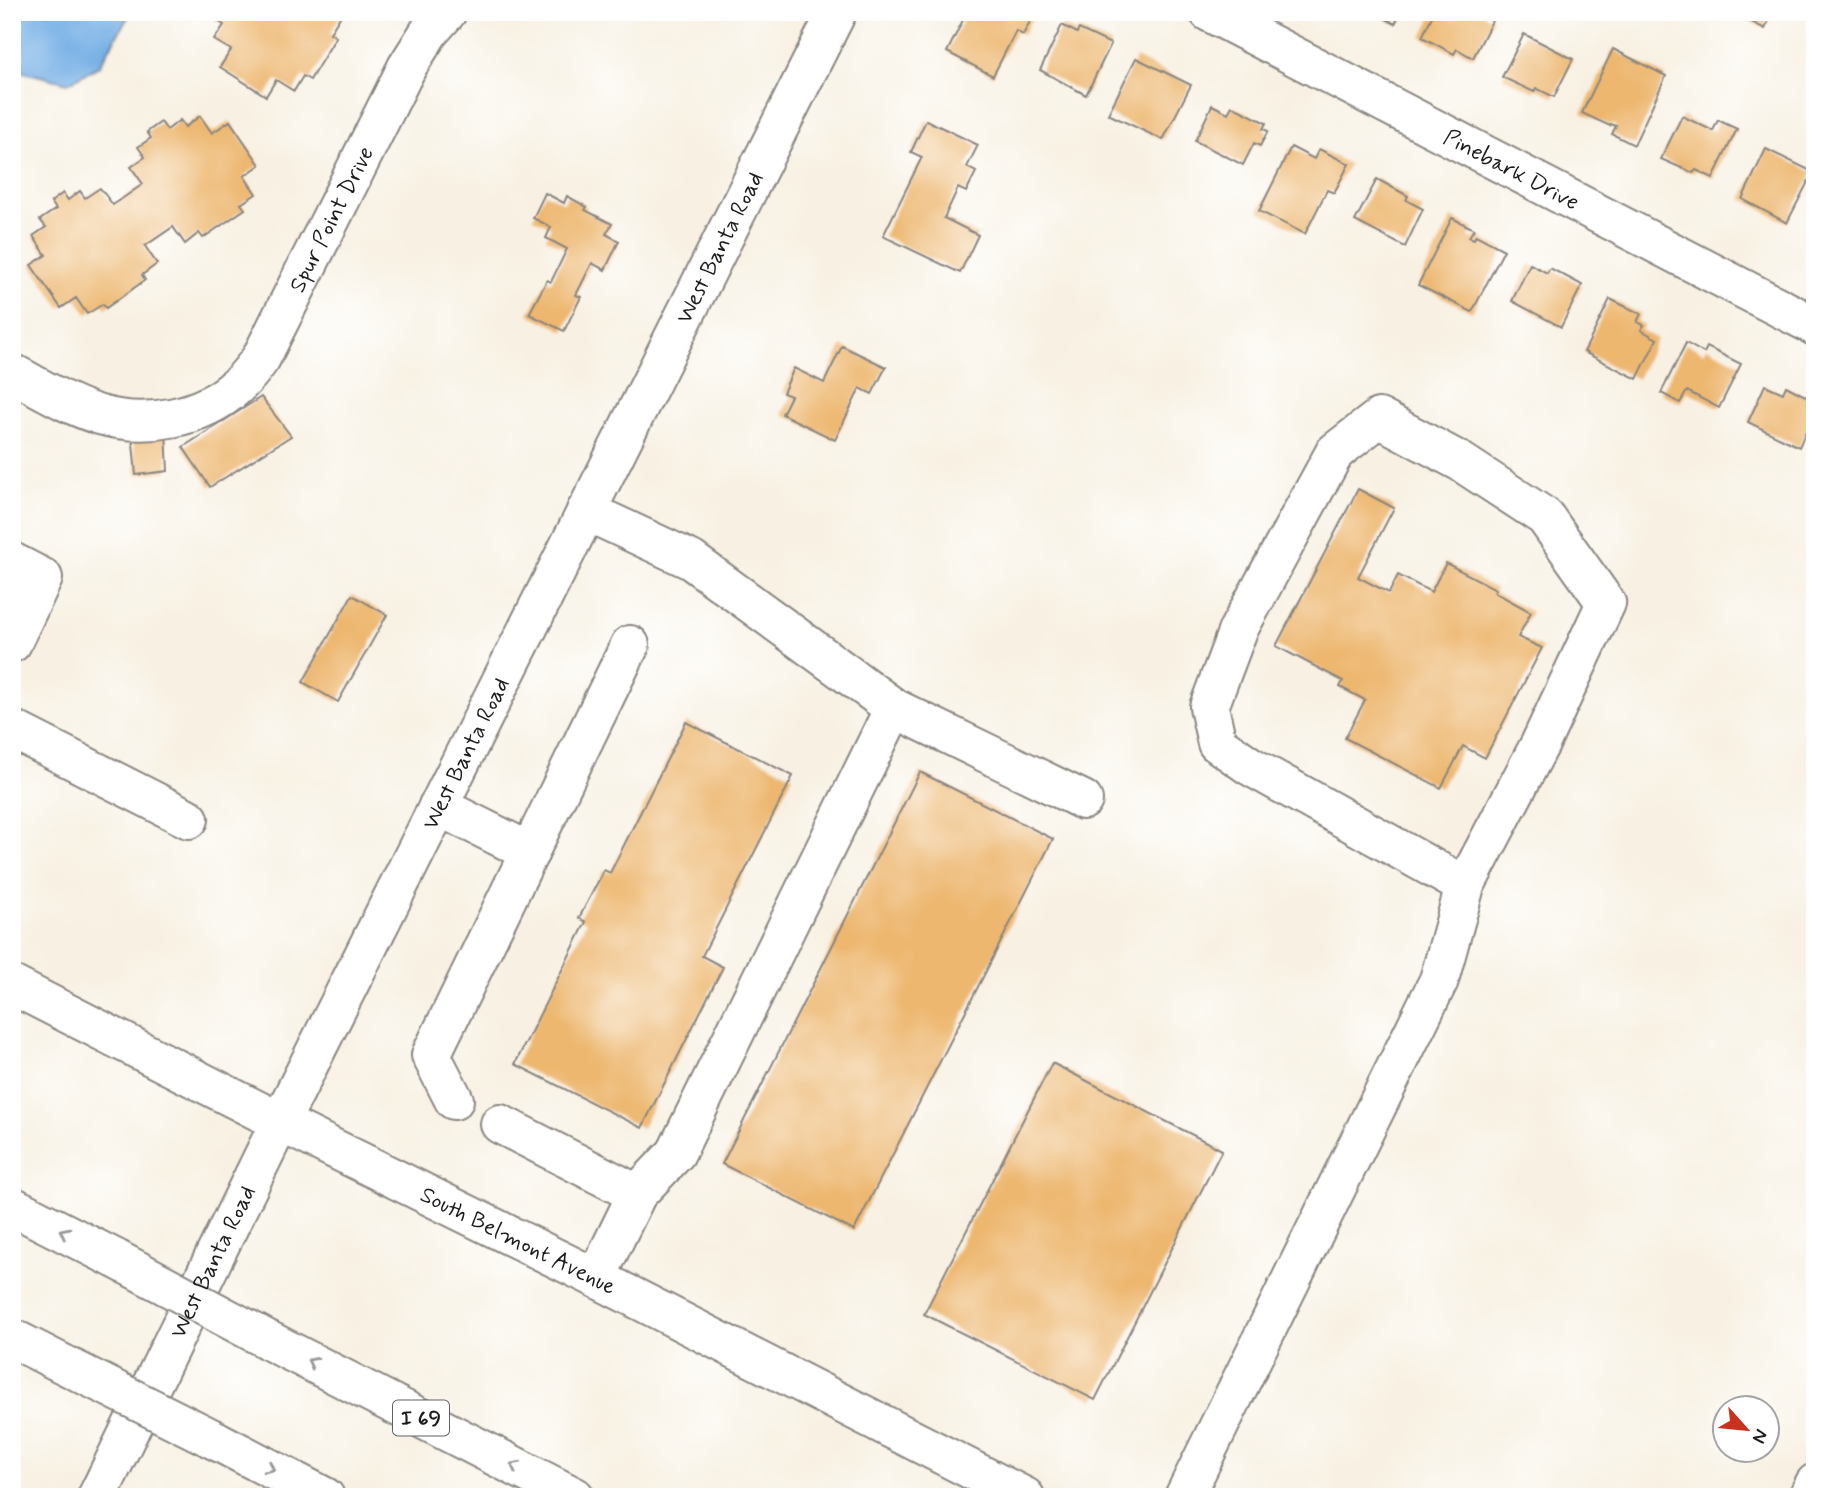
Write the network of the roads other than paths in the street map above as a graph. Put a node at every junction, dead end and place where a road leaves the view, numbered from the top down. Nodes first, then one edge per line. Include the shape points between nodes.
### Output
1 (447, 12) edge
2 (837, 12) edge
3 (1209, 12) edge
4 (1815, 326) edge
5 (12, 373) edge
6 (586, 511) junction
7 (12, 562) edge
8 (12, 643) edge
9 (630, 645) dead end
10 (894, 708) junction
11 (12, 729) edge
12 (1083, 800) dead end
13 (438, 806) junction
14 (189, 819) dead end
15 (530, 852) junction
16 (1465, 886) junction
17 (12, 985) edge
18 (454, 1100) dead end
19 (280, 1122) junction
20 (500, 1124) dead end
21 (637, 1194) junction
22 (12, 1206) edge
23 (596, 1278) junction
24 (12, 1338) edge
25 (1815, 1483) edge
26 (97, 1497) edge
27 (325, 1497) edge
28 (575, 1497) edge
29 (1025, 1497) edge
30 (1184, 1497) edge
31 (1808, 1497) edge

1 - 5 main road, Spur Point Drive via 407,67 261,358 234,388 200,409 152,421 102,415
2 - 6 main road, West Banta Road
3 - 4 main road, Pinebark Drive
6 - 10 main road via 691,560
6 - 13 main road, West Banta Road
7 - 8 main road via 43,578
9 - 15 main road
10 - 12 main road
10 - 21 main road via 676,1153
11 - 14 main road
13 - 15 main road
13 - 19 main road, West Banta Road
15 - 18 main road via 431,1055
16 - 16 main road via 1239,759 1217,743 1209,707 1237,630 1335,452 1379,418 1461,462 1545,517 1606,603 1540,744
16 - 30 main road via 1438,980
17 - 19 main road, South Belmont Avenue
19 - 23 main road, South Belmont Avenue
19 - 26 main road, West Banta Road
20 - 21 main road
21 - 23 main road
28 -> 22 main road, I 69, bridge
23 - 29 main road, South Belmont Avenue
24 -> 27 main road, bridge
25 - 31 main road

